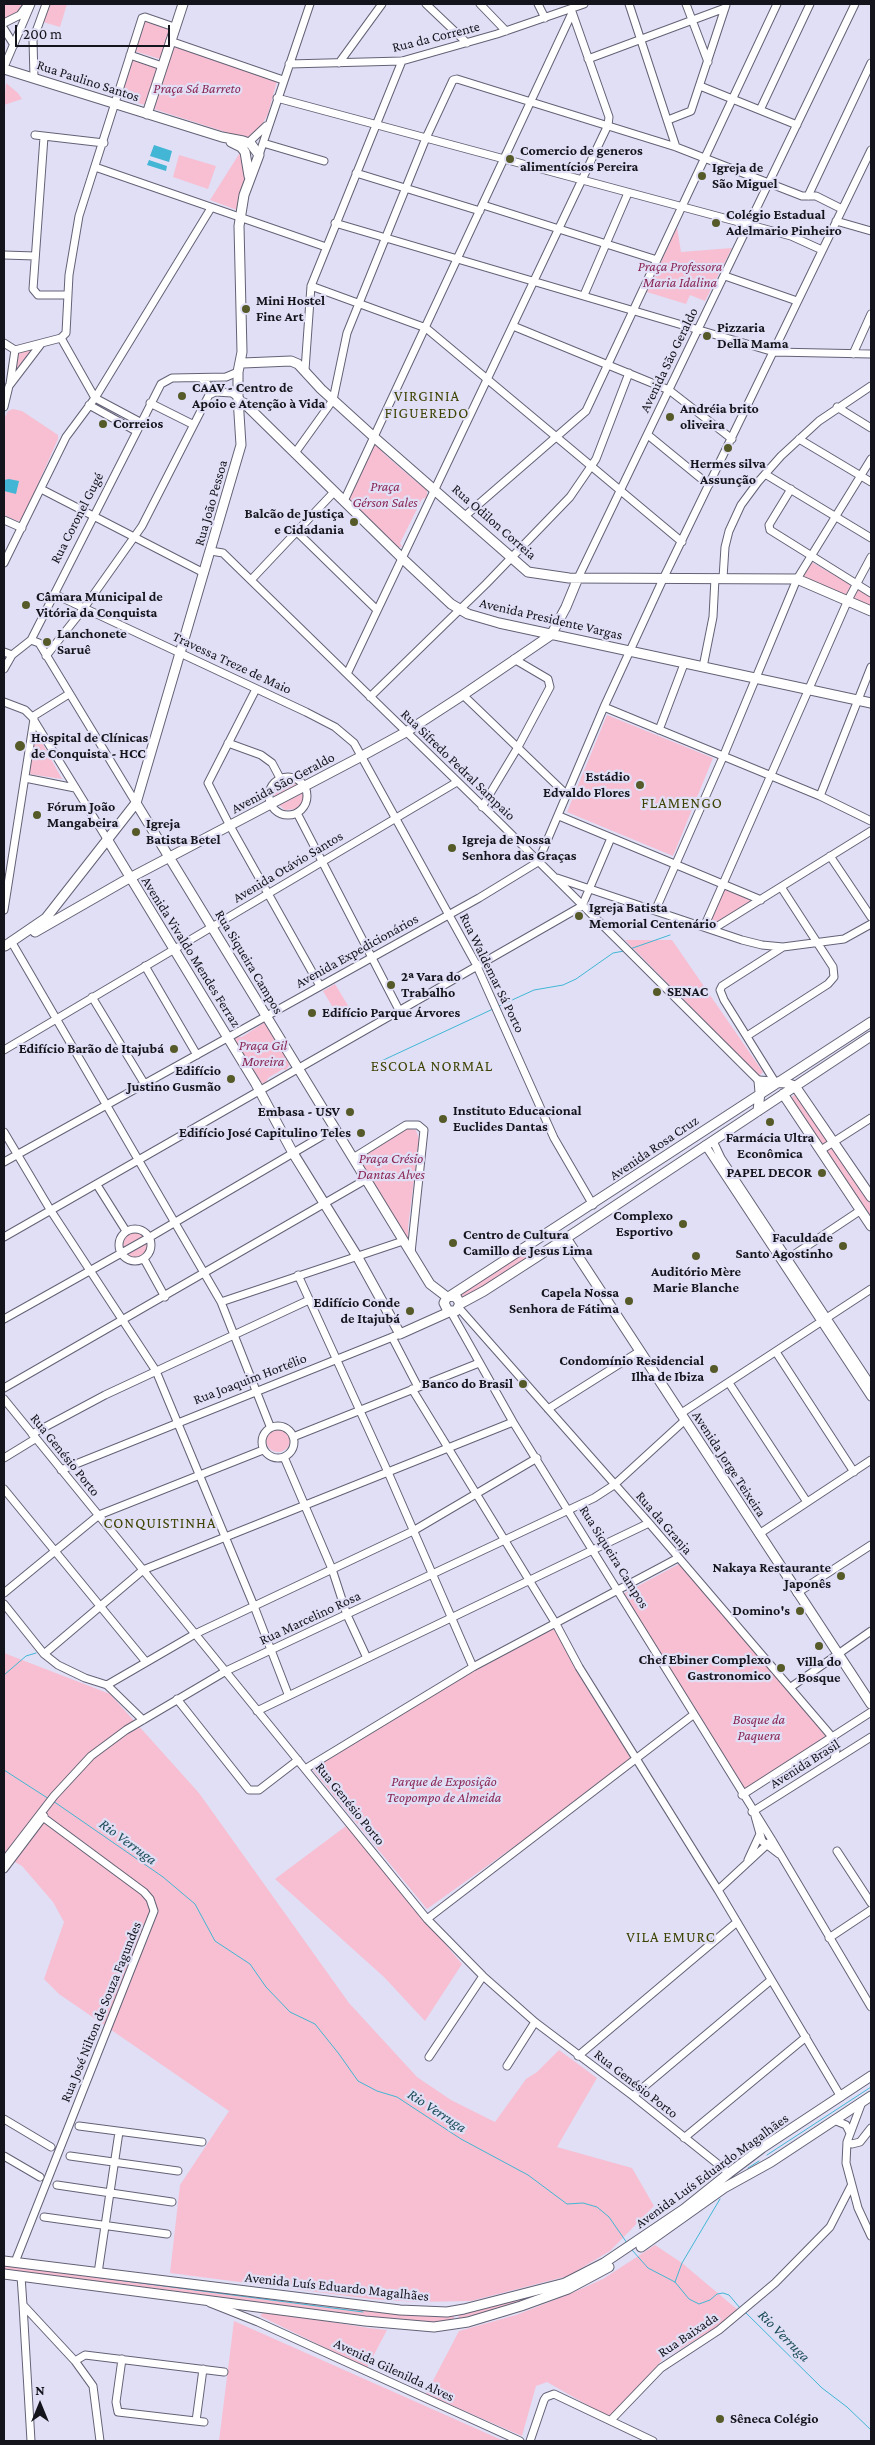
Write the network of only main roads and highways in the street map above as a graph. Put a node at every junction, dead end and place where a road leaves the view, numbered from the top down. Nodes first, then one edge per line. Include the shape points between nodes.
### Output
1 (182, 4) edge
2 (4, 68) edge
3 (147, 114) junction
4 (249, 144) junction
5 (258, 156) joint
6 (250, 180) junction
7 (242, 352) junction
8 (244, 363) junction
9 (238, 372) junction
10 (241, 400) junction
11 (254, 414) junction
12 (244, 421) junction
13 (241, 438) junction
14 (578, 578) junction
15 (871, 611) edge
16 (550, 634) junction
17 (871, 703) edge
18 (136, 803) junction
19 (107, 839) junction
20 (170, 858) junction
21 (130, 878) junction
22 (56, 906) junction
23 (63, 917) junction
24 (8, 944) edge
25 (871, 1022) edge
26 (871, 1036) edge
27 (791, 1072) junction
28 (775, 1082) junction
29 (788, 1091) junction
30 (760, 1092) junction
31 (758, 1111) junction
32 (677, 1149) junction
33 (684, 1159) junction
34 (871, 1197) edge
35 (871, 1226) edge
36 (566, 1238) junction
37 (530, 1245) junction
38 (538, 1256) junction
39 (449, 1296) junction
40 (455, 1309) junction
41 (396, 1336) joint
42 (871, 1704) edge
43 (871, 2076) edge
44 (871, 2096) edge
45 (762, 2148) junction
46 (771, 2162) junction
47 (643, 2242) junction
48 (623, 2256) junction
49 (4, 2261) edge
50 (4, 2274) edge
51 (448, 2312) junction
52 (452, 2325) junction

1 - 3 main road
2 - 3 main road, Rua Paulino Santos
3 - 4 main road, Rua Paulino Santos via 222,137 241,147
4 - 5 main road, Rua Paulino Santos
4 - 6 main road
5 - 6 main road, Rua João Pessoa
6 - 7 main road, Rua João Pessoa via 240,218
7 - 8 main road
7 - 9 main road, Rua João Pessoa
8 - 9 main road
8 - 10 main road
8 - 14 main road, Rua Odilon Correia via 290,361 298,364 333,400 523,568 534,574
9 - 10 main road, Rua João Pessoa
10 - 11 main road, Avenida Presidente Vargas
10 - 12 main road
10 - 13 main road, Rua João Pessoa
11 - 12 main road via 246,416
11 - 16 main road, Avenida Presidente Vargas via 451,604 482,619
12 - 13 main road
13 - 18 main road, Rua João Pessoa via 239,455
14 - 15 main road, Rua Odilon Correia via 797,579
14 - 16 main road, Avenida São Geraldo
16 - 17 main road, Avenida Presidente Vargas
16 - 20 main road, Avenida São Geraldo via 406,732
18 - 19 main road, Rua João Pessoa
18 - 20 main road, Rua Siqueira Campos
19 - 21 main road, Avenida Vivaldo Mendes Ferraz
19 - 22 main road, Rua João Pessoa
20 - 21 main road, Avenida São Geraldo
20 - 39 main road, Rua Siqueira Campos via 430,1284
21 - 23 main road, Avenida São Geraldo
21 - 41 main road, Avenida Vivaldo Mendes Ferraz via 357,1256
22 - 23 main road via 64,909
22 - 24 main road, Rua João Pessoa via 33,928
23 - 24 main road, Avenida São Geraldo
25 - 27 main road, Avenida Rosa Cruz
26 - 29 main road, Avenida Rosa Cruz
27 - 28 main road, Avenida Rosa Cruz
27 - 29 main road
28 - 29 main road
28 - 30 main road, Avenida Rosa Cruz
28 - 30 main road via 758,1081
29 - 31 main road, Avenida Rosa Cruz
29 - 34 main road via 833,1143
29 - 35 main road via 821,1150
30 - 31 main road
30 - 32 main road, Avenida Rosa Cruz
31 - 33 main road, Avenida Rosa Cruz
32 - 33 main road via 684,1151
32 - 37 main road, Avenida Rosa Cruz
33 - 36 main road, Avenida Rosa Cruz
36 - 38 main road, Avenida Rosa Cruz
36 - 42 main road, Avenida Jorge Teixeira
37 - 38 main road via 530,1252
37 - 39 main road, Avenida Rosa Cruz
38 - 40 main road, Avenida Rosa Cruz
39 - 40 main road via 456,1297
39 - 40 main road via 444,1304
40 - 41 main road, Rua Joaquim Hortélio
43 - 45 main road, Avenida Luís Eduardo Magalhães
44 - 46 main road, Avenida Luís Eduardo Magalhães
45 - 46 main road via 764,2158
45 - 47 main road, Avenida Luís Eduardo Magalhães
46 - 47 main road, Avenida Luís Eduardo Magalhães via 724,2188
47 - 48 main road, Avenida Luís Eduardo Magalhães
48 - 51 main road, Avenida Luís Eduardo Magalhães via 565,2282
48 - 52 main road, Avenida Luís Eduardo Magalhães via 568,2289 480,2319
49 - 51 main road, Avenida Luís Eduardo Magalhães via 392,2310
50 - 52 main road, Avenida Luís Eduardo Magalhães via 401,2325
51 - 52 main road via 456,2316

